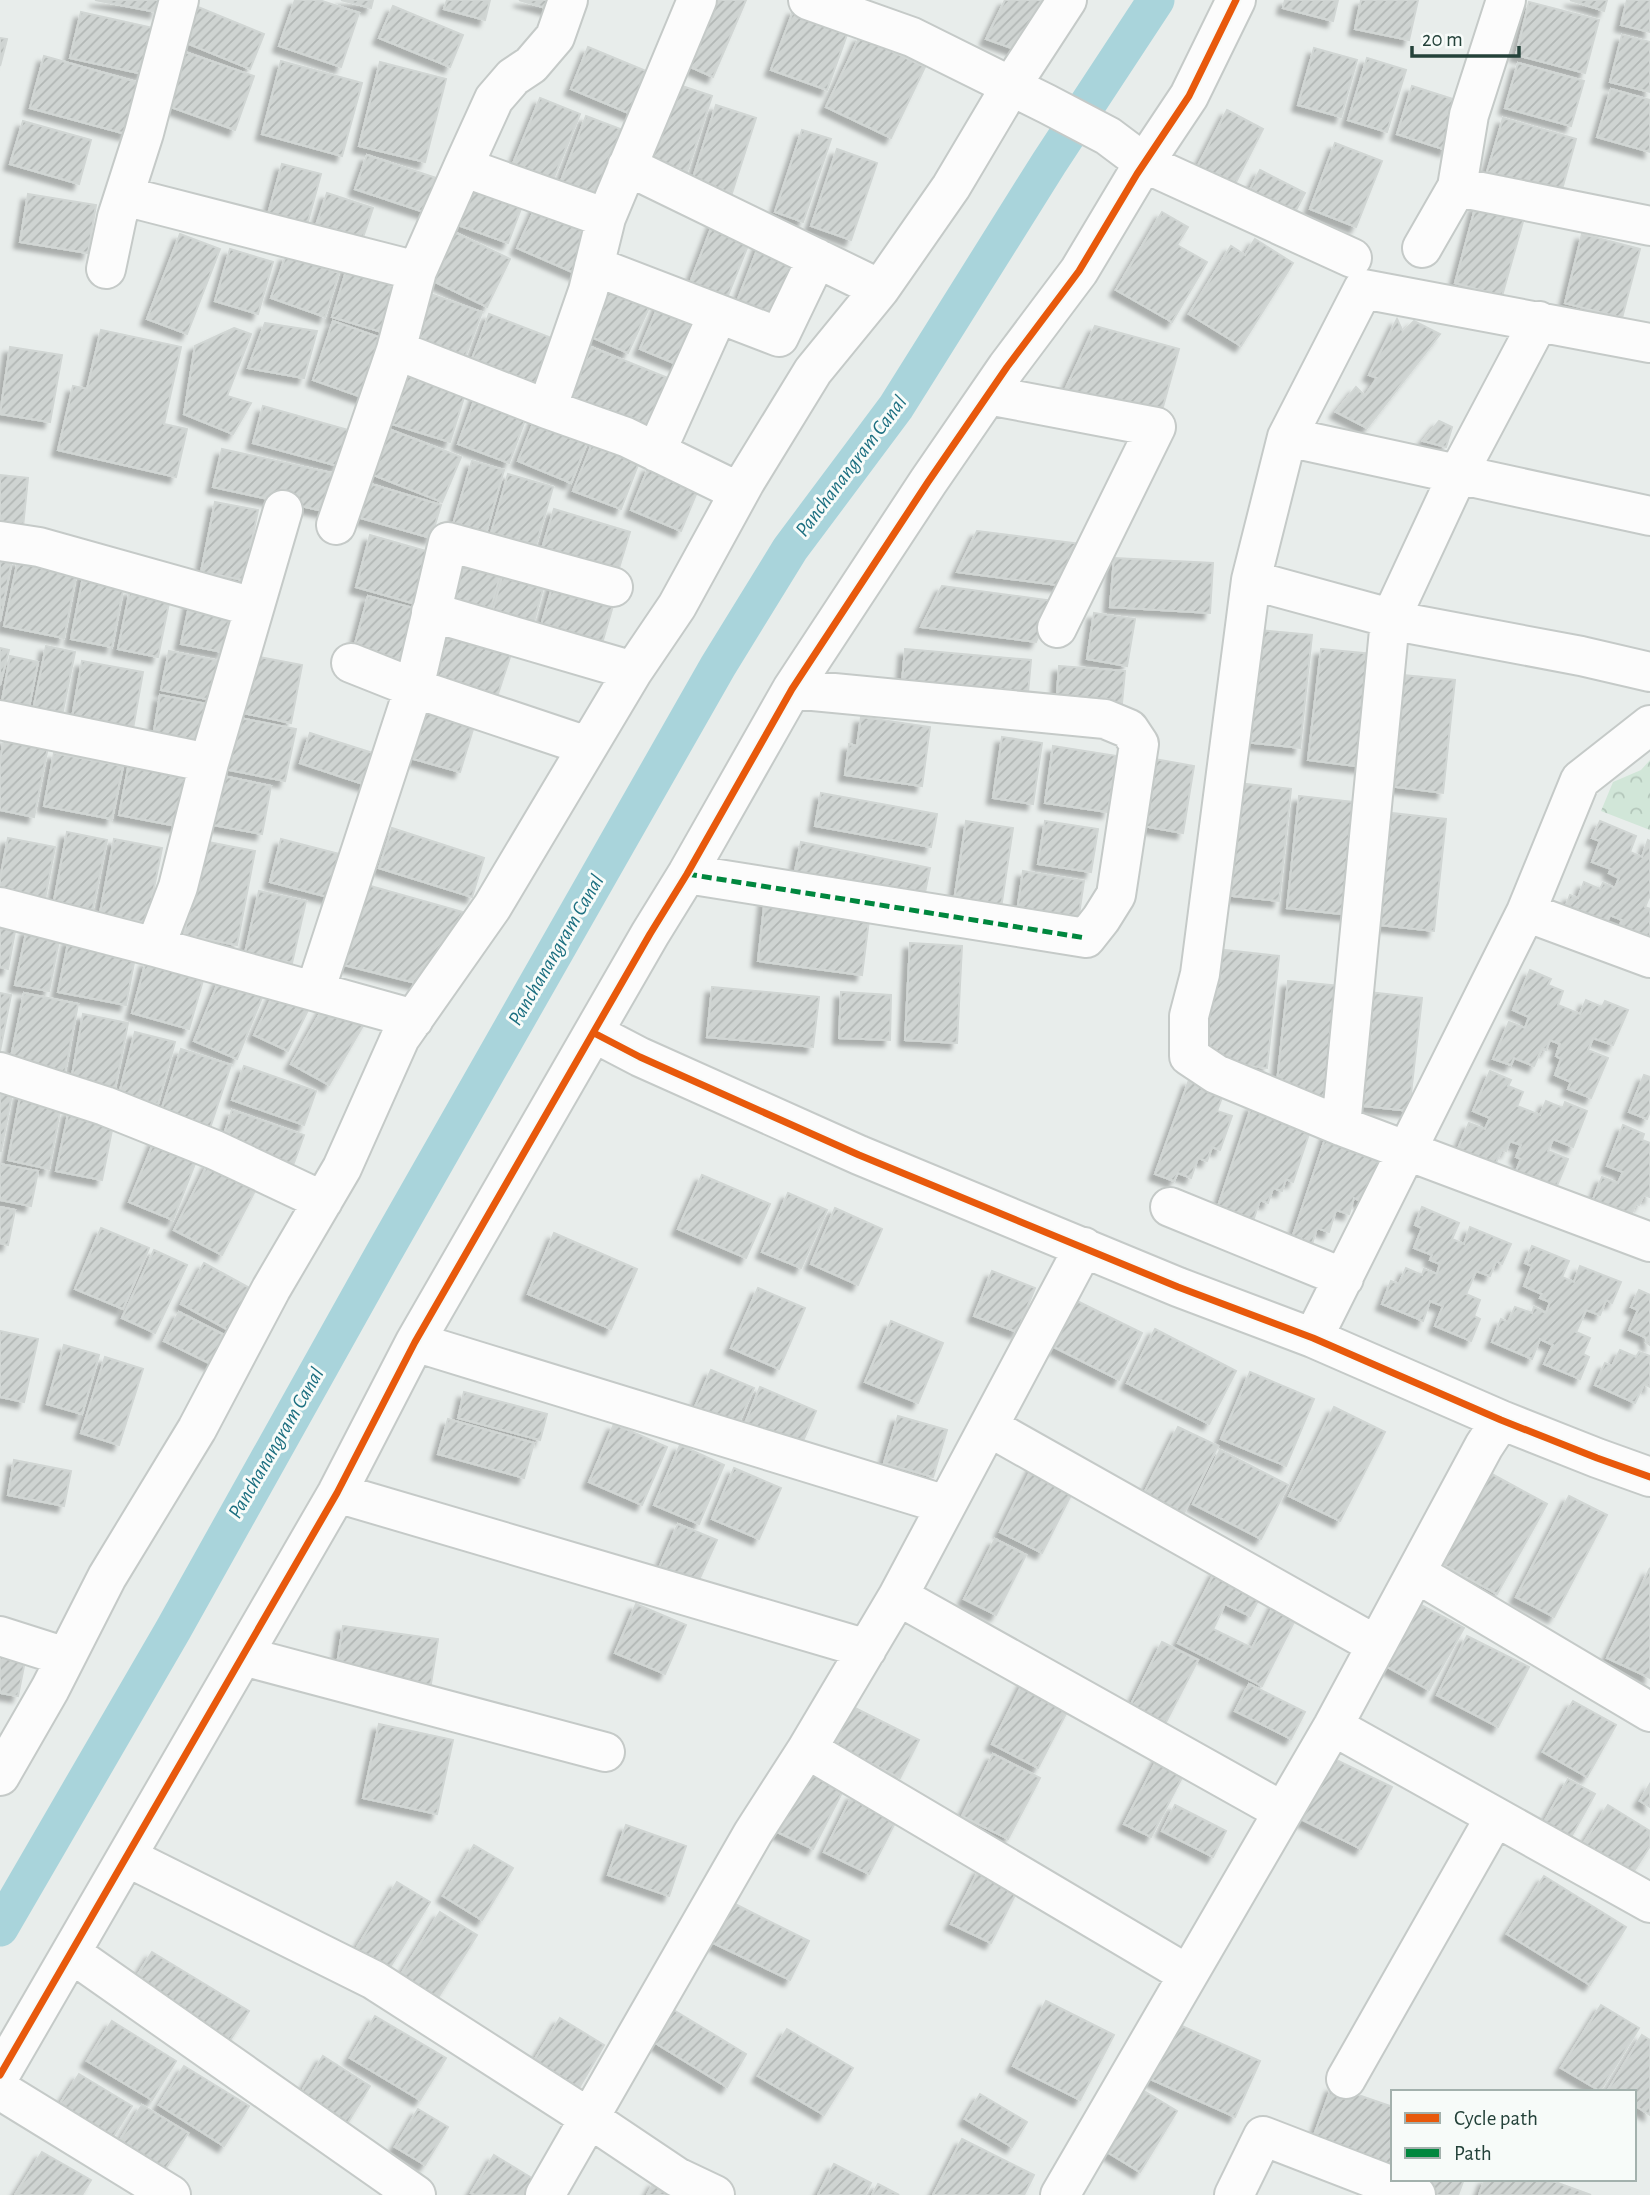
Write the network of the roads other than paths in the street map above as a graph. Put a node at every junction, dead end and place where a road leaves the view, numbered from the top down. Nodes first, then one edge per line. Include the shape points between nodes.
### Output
1 (179, 0) edge
2 (568, 0) edge
3 (697, 0) edge
4 (808, 0) edge
5 (1067, 0) edge
6 (1236, 0) edge
7 (1506, 0) edge
8 (1011, 86) junction
9 (1144, 163) junction
10 (627, 166) junction
11 (463, 167) junction
12 (1457, 187) junction
13 (124, 196) junction
14 (606, 218) junction
15 (1650, 226) edge
16 (1422, 248) dead end
17 (817, 258) junction
18 (1352, 258) dead end
19 (594, 266) junction
20 (106, 269) dead end
21 (417, 271) junction
22 (880, 289) junction
23 (718, 314) junction
24 (1539, 321) junction
25 (1650, 343) edge
26 (396, 351) junction
27 (988, 395) junction
28 (547, 409) junction
29 (1287, 437) junction
30 (656, 452) junction
31 (1458, 474) junction
32 (739, 492) junction
33 (283, 510) dead end
34 (1650, 516) edge
35 (336, 525) dead end
36 (0, 541) edge
37 (1251, 580) junction
38 (613, 587) dead end
39 (253, 607) junction
40 (431, 612) junction
41 (1390, 620) junction
42 (1057, 628) dead end
43 (351, 663) dead end
44 (633, 671) junction
45 (1650, 672) edge
46 (414, 688) junction
47 (792, 689) junction
48 (0, 720) edge
49 (1650, 725) edge
50 (587, 746) junction
51 (209, 763) junction
52 (687, 874) junction
53 (0, 907) edge
54 (1525, 912) junction
55 (155, 947) junction
56 (1650, 958) edge
57 (315, 991) junction
58 (414, 1019) junction
59 (594, 1033) junction
60 (0, 1072) edge
61 (1341, 1126) junction
62 (1406, 1151) junction
63 (323, 1201) junction
64 (1170, 1207) dead end
65 (1650, 1242) edge
66 (1084, 1247) junction
67 (1344, 1278) junction
68 (1313, 1338) junction
69 (415, 1342) junction
70 (1501, 1420) junction
71 (989, 1427) junction
72 (1650, 1477) edge
73 (337, 1493) junction
74 (946, 1505) junction
75 (1416, 1573) junction
76 (898, 1596) junction
77 (0, 1636) edge
78 (1376, 1645) junction
79 (867, 1649) junction
80 (243, 1656) junction
81 (66, 1657) junction
82 (1650, 1712) edge
83 (1333, 1726) junction
84 (807, 1749) junction
85 (606, 1752) dead end
86 (0, 1776) edge
87 (1282, 1811) junction
88 (1494, 1816) junction
89 (127, 1857) junction
90 (1650, 1903) edge
91 (71, 1953) junction
92 (1187, 1974) junction
93 (0, 2075) edge
94 (1346, 2079) dead end
95 (0, 2090) edge
96 (589, 2118) junction
97 (171, 2195) edge
98 (416, 2195) edge
99 (545, 2195) edge
100 (715, 2195) edge
101 (1060, 2195) edge
102 (1234, 2195) edge
103 (1416, 2195) edge

1 - 13 street
2 - 11 street via 555,37 494,99
3 - 10 street
4 - 8 street via 912,37
5 - 8 street
6 - 9 street via 1189,96
7 - 12 street via 1469,115
8 - 9 street via 1108,136
8 - 22 street via 951,187
9 - 18 street
9 - 27 street via 1079,271
10 - 14 street
10 - 17 street
11 - 14 street
11 - 21 street
12 - 15 street
12 - 16 street
13 - 20 street
13 - 21 street
14 - 19 street
17 - 22 street
17 - 23 street via 779,337
19 - 23 street
19 - 28 street
21 - 26 street
22 - 32 street via 813,371
23 - 30 street
24 - 25 street
24 - 29 street via 1363,289
24 - 31 street
26 - 28 street
26 - 35 street
27 - 42 street via 1156,427
27 - 47 street
28 - 30 street
29 - 31 street
29 - 37 street
30 - 32 street
31 - 34 street
31 - 41 street
32 - 44 street via 677,606
33 - 39 street
36 - 39 street via 39,547
37 - 41 street
37 - 61 street via 1200,974 1189,1016 1189,1056 1216,1074
38 - 40 street via 448,542
39 - 51 street
40 - 44 street
40 - 46 street
41 - 45 street
41 - 61 street
43 - 46 street
44 - 50 street
46 - 50 street
46 - 57 street
47 - 52 street
47 - 52 street via 1105,719 1129,729 1139,744 1116,895 1086,938
48 - 51 street
49 - 54 street via 1580,780
50 - 58 street via 492,907
51 - 55 street via 178,887
52 - 59 street
53 - 55 street
54 - 56 street
54 - 62 street
55 - 57 street
57 - 58 street
58 - 63 street via 400,1038
59 - 66 street via 859,1155
59 - 69 street
60 - 63 street via 105,1105
61 - 62 street
62 - 65 street
62 - 67 street
63 - 81 street via 197,1429 107,1577
64 - 67 street
66 - 68 street
66 - 71 street
67 - 68 street
68 - 70 street
69 - 73 street
69 - 74 street
70 - 72 street
70 - 75 street
71 - 74 street
71 - 78 street
73 - 79 street
73 - 80 street
74 - 76 street
75 - 78 street
75 - 82 street
76 - 79 street
76 - 87 street
77 - 81 street
78 - 83 street
79 - 84 street
80 - 85 street
80 - 89 street
81 - 86 street
83 - 87 street
83 - 88 street
84 - 92 street
84 - 96 street via 752,1833
87 - 92 street
88 - 90 street
88 - 94 street
89 - 91 street
89 - 96 street via 374,1980
91 - 93 street
91 - 98 street
92 - 101 street
95 - 97 street
96 - 99 street
96 - 100 street via 677,2177
102 - 103 street via 1263,2136

